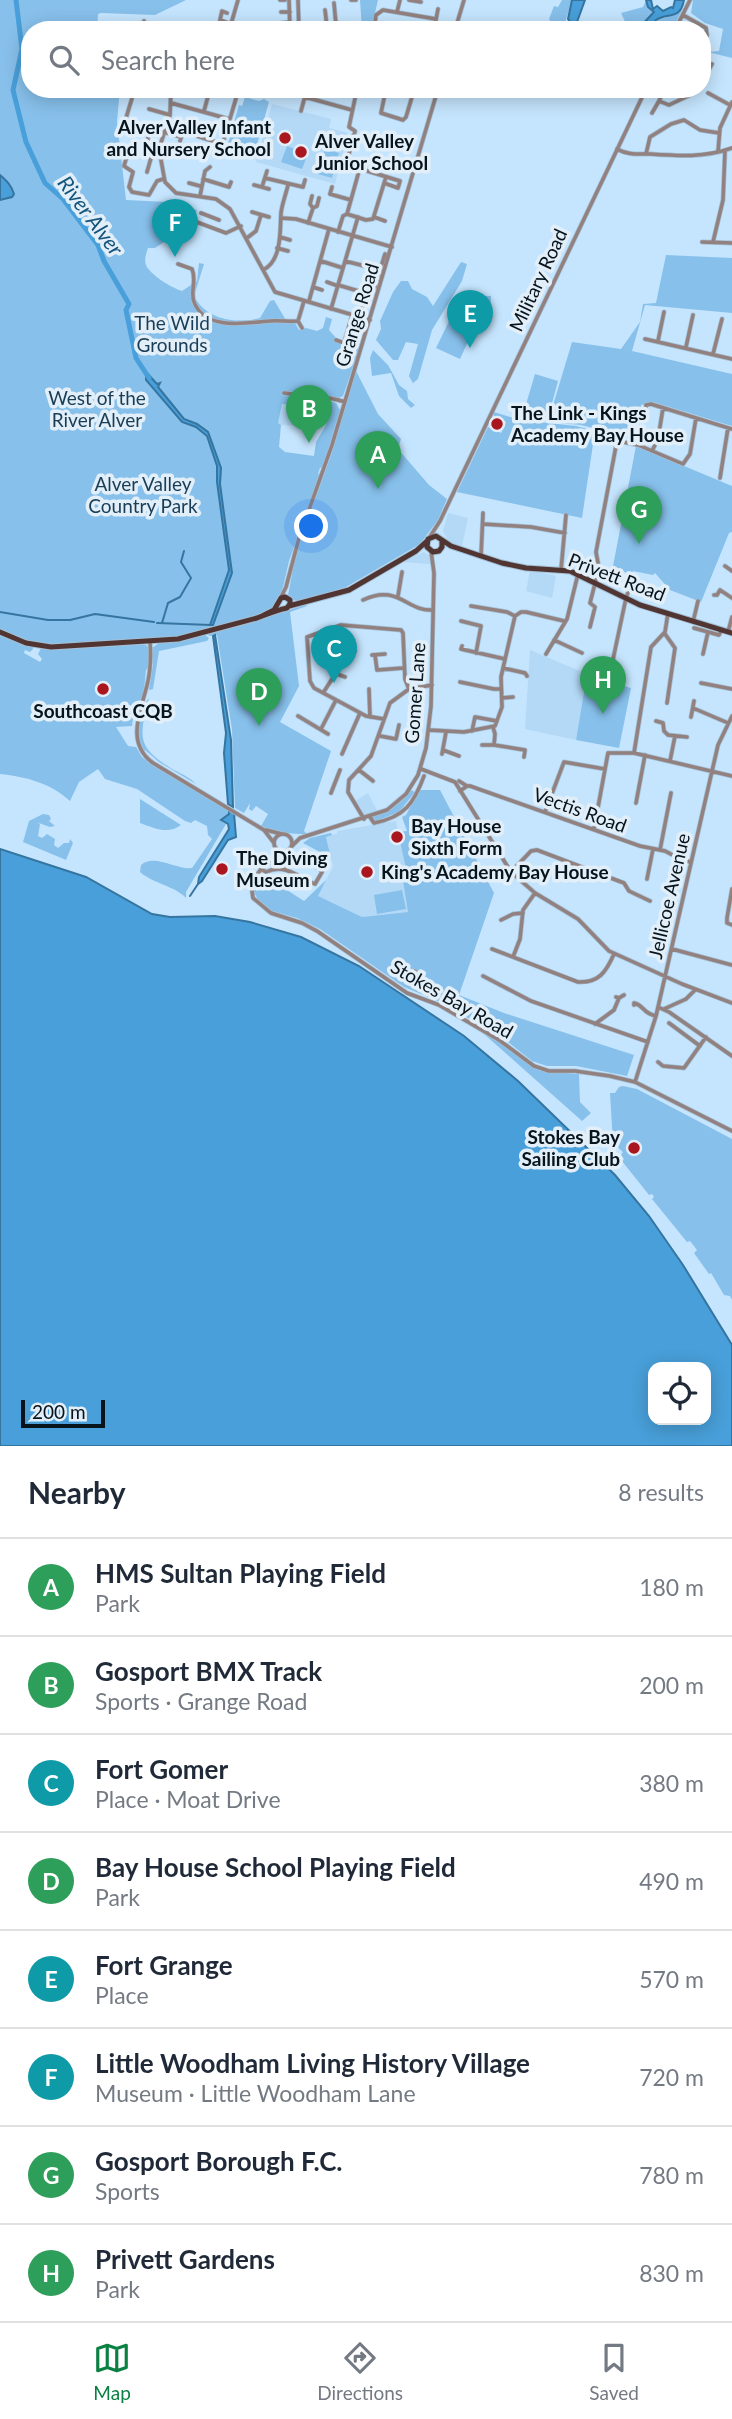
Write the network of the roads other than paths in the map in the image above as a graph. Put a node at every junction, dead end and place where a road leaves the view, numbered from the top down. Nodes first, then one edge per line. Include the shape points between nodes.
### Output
1 (238, 0) edge
2 (285, 0) edge
3 (298, 0) edge
4 (400, 0) edge
5 (408, 0) edge
6 (464, 0) edge
7 (690, 0) edge
8 (421, 2) dead end
9 (334, 3) dead end
10 (438, 9) dead end
11 (325, 10) dead end
12 (281, 12) dead end
13 (290, 12) junction
14 (397, 12) junction
15 (228, 13) dead end
16 (335, 15) junction
17 (683, 15) junction
18 (326, 16) junction
19 (436, 19) joint
20 (223, 21) edge
21 (232, 21) edge
22 (290, 21) edge
23 (299, 21) edge
24 (325, 21) edge
25 (336, 21) edge
26 (376, 21) edge
27 (458, 21) edge
28 (680, 21) edge
29 (694, 21) edge
30 (711, 94) edge
31 (131, 98) edge
32 (171, 98) edge
33 (208, 98) edge
34 (238, 98) dead end
35 (305, 98) edge
36 (309, 98) edge
37 (355, 98) edge
38 (384, 98) edge
39 (412, 98) edge
40 (435, 98) edge
41 (642, 98) edge
42 (660, 98) edge
43 (686, 98) edge
44 (659, 101) junction
45 (171, 103) junction
46 (731, 104) edge
47 (149, 109) dead end
48 (352, 110) junction
49 (204, 111) junction
50 (301, 111) dead end
51 (652, 113) dead end
52 (170, 115) junction
53 (229, 119) junction
54 (185, 126) dead end
55 (122, 131) dead end
56 (164, 132) junction
57 (719, 133) junction
58 (197, 136) dead end
59 (148, 138) dead end
60 (204, 138) junction
61 (202, 144) dead end
62 (732, 148) edge
63 (617, 149) junction
64 (725, 150) junction
65 (153, 151) junction
66 (128, 152) dead end
67 (159, 152) junction
68 (718, 152) junction
69 (646, 154) junction
70 (210, 167) dead end
71 (267, 171) dead end
72 (359, 171) junction
73 (147, 172) dead end
74 (164, 178) junction
75 (265, 178) junction
76 (388, 178) junction
77 (203, 179) junction
78 (304, 180) dead end
79 (189, 183) dead end
80 (386, 184) junction
81 (254, 185) dead end
82 (288, 185) junction
83 (200, 186) junction
84 (229, 187) dead end
85 (262, 187) junction
86 (332, 187) dead end
87 (269, 190) dead end
88 (200, 196) junction
89 (313, 197) dead end
90 (319, 198) dead end
91 (351, 201) junction
92 (313, 208) junction
93 (252, 212) dead end
94 (201, 213) dead end
95 (347, 214) junction
96 (207, 215) junction
97 (261, 215) junction
98 (269, 217) dead end
99 (359, 217) junction
100 (374, 217) junction
101 (281, 218) junction
102 (219, 220) dead end
103 (194, 221) dead end
104 (385, 221) dead end
105 (309, 223) junction
106 (204, 224) junction
107 (241, 226) junction
108 (329, 229) junction
109 (338, 232) junction
110 (353, 236) junction
111 (280, 237) junction
112 (247, 238) junction
113 (290, 240) dead end
114 (702, 242) dead end
115 (713, 242) junction
116 (732, 243) edge
117 (392, 247) junction
118 (277, 248) junction
119 (288, 251) dead end
120 (385, 254) dead end
121 (321, 261) junction
122 (345, 261) junction
123 (178, 264) dead end
124 (343, 268) junction
125 (263, 270) junction
126 (380, 270) junction
127 (327, 282) dead end
128 (338, 285) junction
129 (313, 287) junction
130 (322, 290) dead end
131 (366, 293) junction
132 (307, 301) junction
133 (362, 307) dead end
134 (331, 309) junction
135 (664, 312) dead end
136 (353, 315) junction
137 (693, 315) dead end
138 (722, 319) dead end
139 (370, 320) junction
140 (298, 321) junction
141 (302, 328) dead end
142 (645, 339) dead end
143 (336, 340) dead end
144 (658, 341) junction
145 (686, 347) junction
146 (713, 354) junction
147 (732, 359) edge
148 (284, 393) dead end
149 (345, 402) junction
150 (663, 408) junction
151 (645, 412) dead end
152 (696, 418) junction
153 (730, 428) edge
154 (652, 451) junction
155 (720, 478) dead end
156 (483, 513) dead end
157 (566, 515) dead end
158 (440, 521) junction
159 (483, 524) junction
160 (565, 533) junction
161 (428, 540) junction
162 (441, 540) junction
163 (430, 550) junction
164 (440, 550) junction
165 (461, 550) junction
166 (416, 551) junction
167 (481, 556) junction
168 (434, 565) junction
169 (725, 566) dead end
170 (561, 570) junction
171 (732, 571) edge
172 (402, 572) dead end
173 (578, 574) junction
174 (634, 576) dead end
175 (596, 582) junction
176 (286, 587) junction
177 (714, 594) dead end
178 (398, 596) junction
179 (626, 598) junction
180 (732, 598) edge
181 (363, 600) dead end
182 (279, 601) junction
183 (698, 601) dead end
184 (287, 603) junction
185 (471, 606) dead end
186 (433, 610) junction
187 (668, 613) junction
188 (264, 615) junction
189 (515, 616) junction
190 (732, 617) edge
191 (461, 621) dead end
192 (564, 621) junction
193 (693, 625) junction
194 (592, 626) dead end
195 (721, 631) junction
196 (0, 632) edge
197 (708, 632) junction
198 (730, 633) edge
199 (665, 634) junction
200 (554, 640) junction
201 (150, 641) junction
202 (462, 646) dead end
203 (355, 651) dead end
204 (476, 653) junction
205 (583, 653) dead end
206 (385, 654) dead end
207 (547, 654) dead end
208 (703, 655) dead end
209 (505, 659) junction
210 (404, 668) junction
211 (503, 668) junction
212 (334, 673) junction
213 (345, 676) dead end
214 (527, 676) dead end
215 (462, 681) dead end
216 (608, 683) dead end
217 (701, 683) dead end
218 (432, 685) junction
219 (369, 689) dead end
220 (409, 689) junction
221 (501, 689) junction
222 (732, 689) edge
223 (323, 693) junction
224 (513, 697) dead end
225 (502, 698) junction
226 (336, 700) junction
227 (694, 701) dead end
228 (667, 703) dead end
229 (693, 708) junction
230 (360, 713) junction
231 (732, 716) edge
232 (297, 717) dead end
233 (370, 717) junction
234 (691, 717) dead end
235 (384, 719) junction
236 (656, 721) dead end
237 (498, 722) junction
238 (399, 725) dead end
239 (727, 725) junction
240 (493, 727) junction
241 (732, 728) edge
242 (321, 729) junction
243 (429, 730) junction
244 (472, 731) junction
245 (446, 732) junction
246 (328, 734) dead end
247 (380, 736) junction
248 (675, 736) junction
249 (687, 737) dead end
250 (494, 745) junction
251 (482, 746) dead end
252 (634, 753) junction
253 (342, 754) dead end
254 (645, 755) junction
255 (459, 756) dead end
256 (524, 757) dead end
257 (670, 761) junction
258 (340, 769) dead end
259 (421, 769) junction
260 (605, 769) junction
261 (359, 771) junction
262 (712, 771) junction
263 (424, 776) dead end
264 (732, 776) edge
265 (373, 781) dead end
266 (459, 781) dead end
267 (341, 785) junction
268 (467, 786) junction
269 (414, 788) junction
270 (460, 791) junction
271 (331, 793) dead end
272 (671, 793) dead end
273 (636, 803) dead end
274 (545, 812) junction
275 (369, 817) junction
276 (363, 819) junction
277 (594, 829) junction
278 (264, 830) junction
279 (285, 834) junction
280 (308, 835) junction
281 (275, 846) junction
282 (292, 846) junction
283 (653, 849) junction
284 (660, 850) junction
285 (287, 852) junction
286 (275, 860) junction
287 (691, 862) junction
288 (261, 869) junction
289 (285, 869) junction
290 (511, 872) junction
291 (647, 879) dead end
292 (732, 889) edge
293 (535, 893) junction
294 (650, 901) dead end
295 (523, 913) junction
296 (505, 920) dead end
297 (727, 924) edge
298 (492, 949) dead end
299 (672, 949) junction
300 (614, 954) junction
301 (513, 957) junction
302 (732, 965) edge
303 (483, 976) dead end
304 (665, 977) junction
305 (696, 989) junction
306 (624, 995) dead end
307 (732, 1003) edge
308 (634, 1005) dead end
309 (658, 1007) junction
310 (664, 1009) junction
311 (656, 1016) junction
312 (668, 1023) dead end
313 (596, 1024) junction
314 (706, 1037) junction
315 (648, 1042) junction
316 (700, 1046) junction
317 (732, 1056) edge
318 (658, 1062) dead end
319 (635, 1082) junction
320 (732, 1130) edge

1 - 21 street
2 - 13 street
3 - 23 street
4 - 14 street
5 - 8 street
6 - 27 street
7 - 17 street
9 - 16 street
10 - 19 street
11 - 18 street
12 - 13 street
13 - 22 street
14 - 19 street
14 - 26 street via 383,10
15 - 20 street via 222,11
16 - 18 street
16 - 25 street
17 - 28 street
17 - 29 street
18 - 24 street
30 - 46 street
31 - 55 street
32 - 45 street
33 - 49 street
34 - 53 street
35 - 50 street
36 - 48 street
37 - 48 street
38 - 39 street via 381,113 403,120
40 - 117 street, Grange Road
41 - 63 street, Military Road
42 - 44 street
43 - 44 street via 668,105
44 - 51 street
45 - 49 street
45 - 52 street
46 - 57 street
47 - 52 street
48 - 72 street via 349,127 355,131 347,163
49 - 53 street
52 - 56 street
53 - 60 street via 221,146
54 - 56 street via 181,139
56 - 67 street
57 - 68 street
57 - 69 street via 680,121 650,137
58 - 60 street
59 - 65 street via 145,149
60 - 61 street
62 - 64 street
63 - 69 street
63 - 158 street, Military Road
64 - 68 street
64 - 115 street via 723,200
65 - 67 street
65 - 73 street
66 - 74 street via 124,166 133,172 130,190 149,195
67 - 74 street
68 - 69 street via 685,157
70 - 77 street
71 - 75 street
72 - 76 street
72 - 91 street
74 - 88 street via 176,193
75 - 82 street
75 - 85 street
76 - 80 street
76 - 80 street via 400,181 398,188
77 - 83 street
77 - 84 street
78 - 82 street via 303,187
79 - 83 street
80 - 100 street
81 - 85 street
82 - 101 street
83 - 88 street
85 - 87 street
86 - 91 street via 330,194
88 - 107 street via 226,205
89 - 92 street
90 - 92 street
91 - 95 street
92 - 105 street
93 - 97 street
94 - 96 street
95 - 99 street
95 - 109 street
96 - 102 street
96 - 106 street
97 - 98 street
97 - 112 street via 256,231
99 - 100 street
99 - 110 street
100 - 104 street
101 - 105 street
101 - 111 street
103 - 106 street
105 - 108 street
106 - 107 street via 226,233
107 - 112 street
108 - 109 street
108 - 121 street
109 - 110 street
110 - 117 street
110 - 122 street
111 - 113 street
111 - 118 street
112 - 125 street
114 - 115 street
115 - 116 street
117 - 139 street, Grange Road
118 - 119 street
118 - 125 street via 272,264
120 - 126 street
121 - 124 street
121 - 129 street
122 - 124 street
122 - 126 street
123 - 140 street via 192,269 194,301 210,318 247,324
124 - 128 street
125 - 132 street via 275,292
126 - 131 street via 373,292
127 - 128 street
128 - 131 street
128 - 134 street
129 - 130 street
129 - 132 street
131 - 133 street
132 - 134 street
132 - 140 street
134 - 136 street
135 - 144 street
136 - 139 street
136 - 143 street via 347,344
137 - 145 street
138 - 146 street
139 - 149 street, Grange Road
140 - 141 street
142 - 144 street
144 - 145 street
145 - 146 street
146 - 147 street
148 - 149 street
149 - 176 street, Grange Road
150 - 151 street via 648,404
150 - 152 street
150 - 154 street
152 - 153 street
152 - 154 street via 686,462 680,464
153 - 155 street
154 - 175 street via 628,443 615,449 596,552
156 - 159 street
157 - 160 street
158 - 161 street, Military Road
158 - 162 street, Military Road
159 - 160 street
159 - 167 street
160 - 170 street
161 - 162 main road via 433,536
161 - 163 main road
161 - 166 main road
162 - 164 main road
162 - 165 main road, Privett Road
163 - 164 main road, Privett Road
163 - 166 main road
163 - 168 street, Gomer Lane
164 - 165 main road, Privett Road
164 - 168 street, Gomer Lane
165 - 167 main road, Privett Road
166 - 184 main road via 349,590 309,602
167 - 170 main road, Privett Road via 519,568
168 - 186 street, Gomer Lane
169 - 171 street
170 - 173 main road, Privett Road
172 - 178 street
173 - 175 main road, Privett Road
173 - 192 street
174 - 179 street
175 - 179 main road, Privett Road
175 - 194 street via 590,603 595,607
176 - 182 street, Grange Road
176 - 184 street, Grange Road
177 - 180 street via 721,589
178 - 181 street
178 - 186 street via 424,611
179 - 187 main road, Privett Road
179 - 216 street
182 - 184 main road
182 - 184 main road
182 - 188 main road
183 - 193 street
184 - 188 main road
185 - 189 street
186 - 218 street, Gomer Lane
187 - 193 main road, Privett Road
187 - 199 street
188 - 201 main road via 192,637
189 - 192 street via 526,612
189 - 209 street
190 - 198 street
191 - 204 street via 481,626
192 - 200 street
193 - 195 main road, Privett Road
193 - 197 street, Privett Road
195 - 197 street, Privett Road via 719,635
195 - 198 main road, Privett Road
196 - 201 main road via 51,647
197 - 208 street
199 - 228 street via 675,648
199 - 252 street via 651,645
200 - 205 street
200 - 207 street
201 - 278 street via 150,671 136,728 141,751 153,763
202 - 204 street
203 - 212 street via 333,655
204 - 209 street
206 - 210 street via 373,655 376,671
209 - 211 street
210 - 220 street
210 - 223 street via 399,629 341,625 306,639 310,681
211 - 214 street
211 - 221 street
212 - 213 street
212 - 223 street
215 - 221 street
217 - 222 street
218 - 220 street
218 - 243 street, Gomer Lane
219 - 233 street
220 - 235 street via 388,705
221 - 225 street
223 - 226 street
224 - 225 street
225 - 237 street
226 - 230 street
226 - 242 street
227 - 229 street
229 - 234 street
229 - 239 street
230 - 233 street
230 - 253 street
231 - 239 street, Jellicoe Avenue
232 - 242 street
233 - 235 street
235 - 247 street
236 - 248 street via 663,723 668,737
237 - 240 street
237 - 244 street via 476,717
238 - 247 street via 396,739
239 - 241 street
239 - 262 street, Jellicoe Avenue
240 - 244 street
240 - 250 street
242 - 246 street
243 - 245 street
243 - 259 street, Gomer Lane
244 - 245 street
245 - 255 street via 442,752
247 - 261 street
248 - 249 street
248 - 257 street
250 - 251 street
250 - 256 street via 525,750
252 - 254 street
252 - 260 street via 608,753
254 - 257 street
254 - 273 street
257 - 262 street
258 - 267 street
259 - 269 street, Gomer Lane
259 - 270 street via 451,779
260 - 274 street via 564,762
260 - 277 street
261 - 265 street
261 - 267 street
262 - 264 street
262 - 287 street, Jellicoe Avenue
263 - 269 street via 419,788
266 - 268 street, Vectis Road
267 - 271 street
267 - 276 street
268 - 270 street
268 - 274 street, Vectis Road
269 - 275 street, Gomer Lane
269 - 275 street via 397,816 374,823
270 - 290 street
272 - 284 street
274 - 277 street, Vectis Road
275 - 276 street, Gomer Lane
276 - 280 street, Gomer Lane
277 - 283 street, Vectis Road
278 - 279 street
278 - 281 street
279 - 280 street
279 - 281 street via 276,838
279 - 282 street
280 - 282 street
281 - 285 street
281 - 286 street
282 - 285 street
283 - 284 street, Vectis Road
283 - 291 street
284 - 287 street, Vectis Road
285 - 286 street
286 - 288 street
287 - 299 street, Jellicoe Avenue
288 - 289 street
288 - 319 street, Stokes Bay Road via 250,888 265,909 317,931 401,990 448,1010 534,1066
289 - 289 street via 294,854 322,872 316,884
290 - 293 street
290 - 294 street via 537,850 624,883 629,891
292 - 297 street
293 - 295 street
293 - 300 street via 578,919
295 - 296 street
295 - 301 street
298 - 301 street
299 - 302 street
299 - 304 street, Jellicoe Avenue
300 - 301 street via 602,976 587,983
300 - 304 street
303 - 313 street via 524,998
304 - 305 street
304 - 309 street, Jellicoe Avenue
305 - 307 street
305 - 310 street
306 - 313 street
308 - 311 street
309 - 310 street
309 - 311 street, Jellicoe Avenue
310 - 314 street
311 - 315 street, Jellicoe Avenue
312 - 316 street
313 - 315 street
314 - 316 street
314 - 317 street
315 - 319 street, Jellicoe Avenue
316 - 318 street via 684,1068
319 - 320 street, Stokes Bay Road

